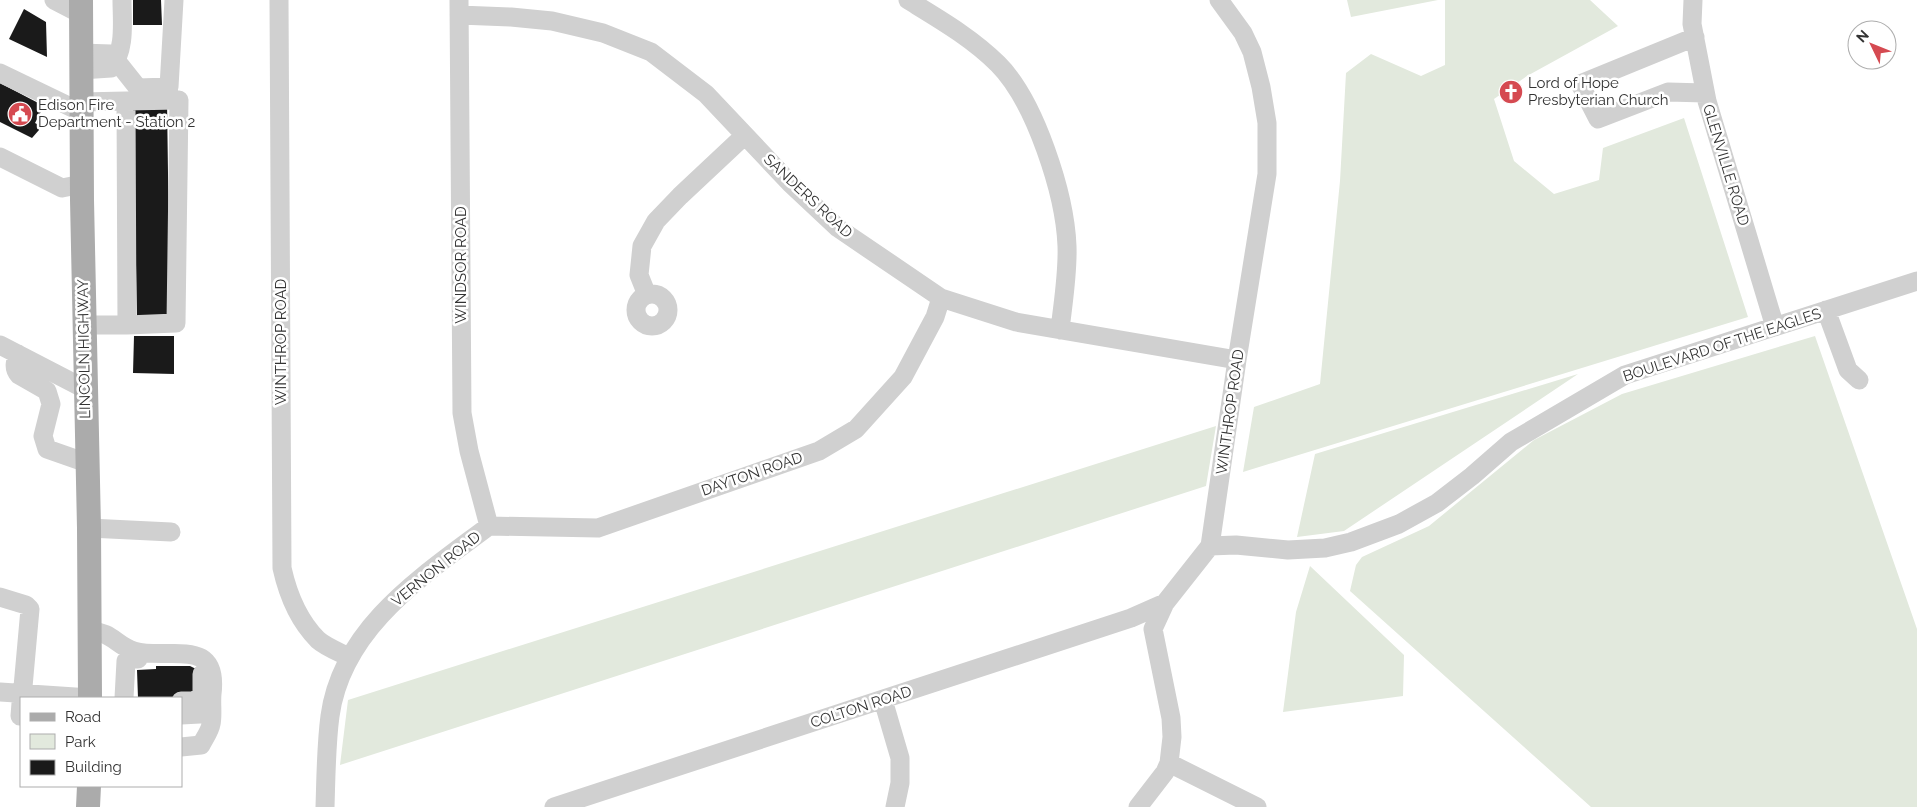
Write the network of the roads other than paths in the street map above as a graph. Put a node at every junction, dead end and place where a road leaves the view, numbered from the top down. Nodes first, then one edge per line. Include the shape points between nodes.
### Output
1 (54, 0) edge
2 (122, 0) edge
3 (174, 0) edge
4 (279, 0) edge
5 (908, 0) edge
6 (1219, 0) edge
7 (1693, 0) edge
8 (81, 7) edge
9 (459, 7) edge
10 (1695, 37) junction
11 (117, 60) junction
12 (81, 61) junction
13 (0, 73) edge
14 (1705, 93) junction
15 (126, 101) junction
16 (81, 107) junction
17 (744, 136) junction
18 (0, 157) edge
19 (82, 184) junction
20 (1917, 280) edge
21 (647, 295) dead end
22 (941, 298) junction
23 (1826, 310) junction
24 (84, 325) junction
25 (127, 325) junction
26 (1775, 327) junction
27 (1060, 330) junction
28 (0, 345) edge
29 (18, 354) junction
30 (1237, 360) junction
31 (51, 372) junction
32 (1859, 380) dead end
33 (85, 389) junction
34 (47, 391) junction
35 (87, 463) junction
36 (489, 526) junction
37 (89, 528) junction
38 (171, 532) dead end
39 (1210, 546) junction
40 (0, 597) edge
41 (1165, 602) junction
42 (89, 631) junction
43 (136, 655) junction
44 (349, 657) junction
45 (0, 692) edge
46 (202, 695) junction
47 (20, 697) edge
48 (22, 697) edge
49 (90, 697) edge
50 (124, 697) edge
51 (883, 700) junction
52 (182, 701) edge
53 (182, 714) edge
54 (211, 720) junction
55 (182, 722) edge
56 (182, 747) edge
57 (1169, 763) junction
58 (88, 787) edge
59 (590, 802) edge
60 (88, 807) edge
61 (326, 807) edge
62 (554, 807) edge
63 (895, 807) edge
64 (1138, 807) edge
65 (1257, 807) edge

1 - 8 street
2 - 11 street via 122,36
3 - 11 street via 169,88 138,88
4 - 44 street, WINTHROP ROAD via 282,568 288,593 301,618 319,641
5 - 27 street via 958,32 998,64 1017,88 1048,153 1067,245
6 - 30 street, WINTHROP ROAD via 1243,33 1252,52 1268,123 1267,174
7 - 10 street, GLENVILLE ROAD
8 - 12 main road, LINCOLN HIGHWAY
9 - 17 street, SANDERS ROAD via 552,21 603,33 651,52 706,94
9 - 36 street, WINDSOR ROAD via 462,413
10 - 14 street, GLENVILLE ROAD
10 - 14 street via 1580,84 1598,119 1668,92
11 - 12 street via 111,68
12 - 16 main road, LINCOLN HIGHWAY
13 - 16 street
14 - 26 street, GLENVILLE ROAD
15 - 16 street
15 - 25 street
15 - 25 street via 179,100 176,322
16 - 19 main road, LINCOLN HIGHWAY
17 - 21 street via 656,221 642,246 639,274
17 - 22 street, SANDERS ROAD via 838,228
18 - 19 street via 62,188
19 - 24 main road, LINCOLN HIGHWAY
20 - 23 street, BOULEVARD OF THE EAGLES
22 - 27 street, SANDERS ROAD via 1016,322
22 - 36 street, DAYTON ROAD via 935,317 904,377 856,429 819,452 598,528
23 - 26 street, BOULEVARD OF THE EAGLES
23 - 32 street via 1848,370
24 - 25 street
24 - 33 main road, LINCOLN HIGHWAY
26 - 39 street, BOULEVARD OF THE EAGLES via 1624,375 1511,442 1438,503 1398,524 1325,548 1288,550
27 - 30 street, SANDERS ROAD
28 - 29 street
29 - 31 street
29 - 34 street via 15,371
30 - 39 street, WINTHROP ROAD
31 - 33 street
31 - 34 street
33 - 35 main road, LINCOLN HIGHWAY
34 - 35 street via 51,404 43,436 47,449
35 - 37 main road, LINCOLN HIGHWAY
36 - 44 street, VERNON ROAD via 397,598
37 - 38 street
37 - 42 main road, LINCOLN HIGHWAY
39 - 41 street
40 - 48 street via 30,609
41 - 51 street, COLTON ROAD via 1131,618
41 - 57 street via 1153,629 1171,718
42 - 43 street via 103,632
42 - 49 main road, LINCOLN HIGHWAY
43 - 46 street via 152,664 197,666 202,673
43 - 50 street via 126,661
43 - 54 street via 196,655 208,664 212,669 213,686
44 - 61 street, VERNON ROAD via 330,715
45 - 47 street
46 - 52 street via 194,701
46 - 53 street via 200,714
51 - 59 street, COLTON ROAD
51 - 63 street via 900,758 900,783
54 - 55 street
54 - 56 street via 201,745
57 - 64 street
57 - 65 street
58 - 60 main road
59 - 62 street, COLTON ROAD

